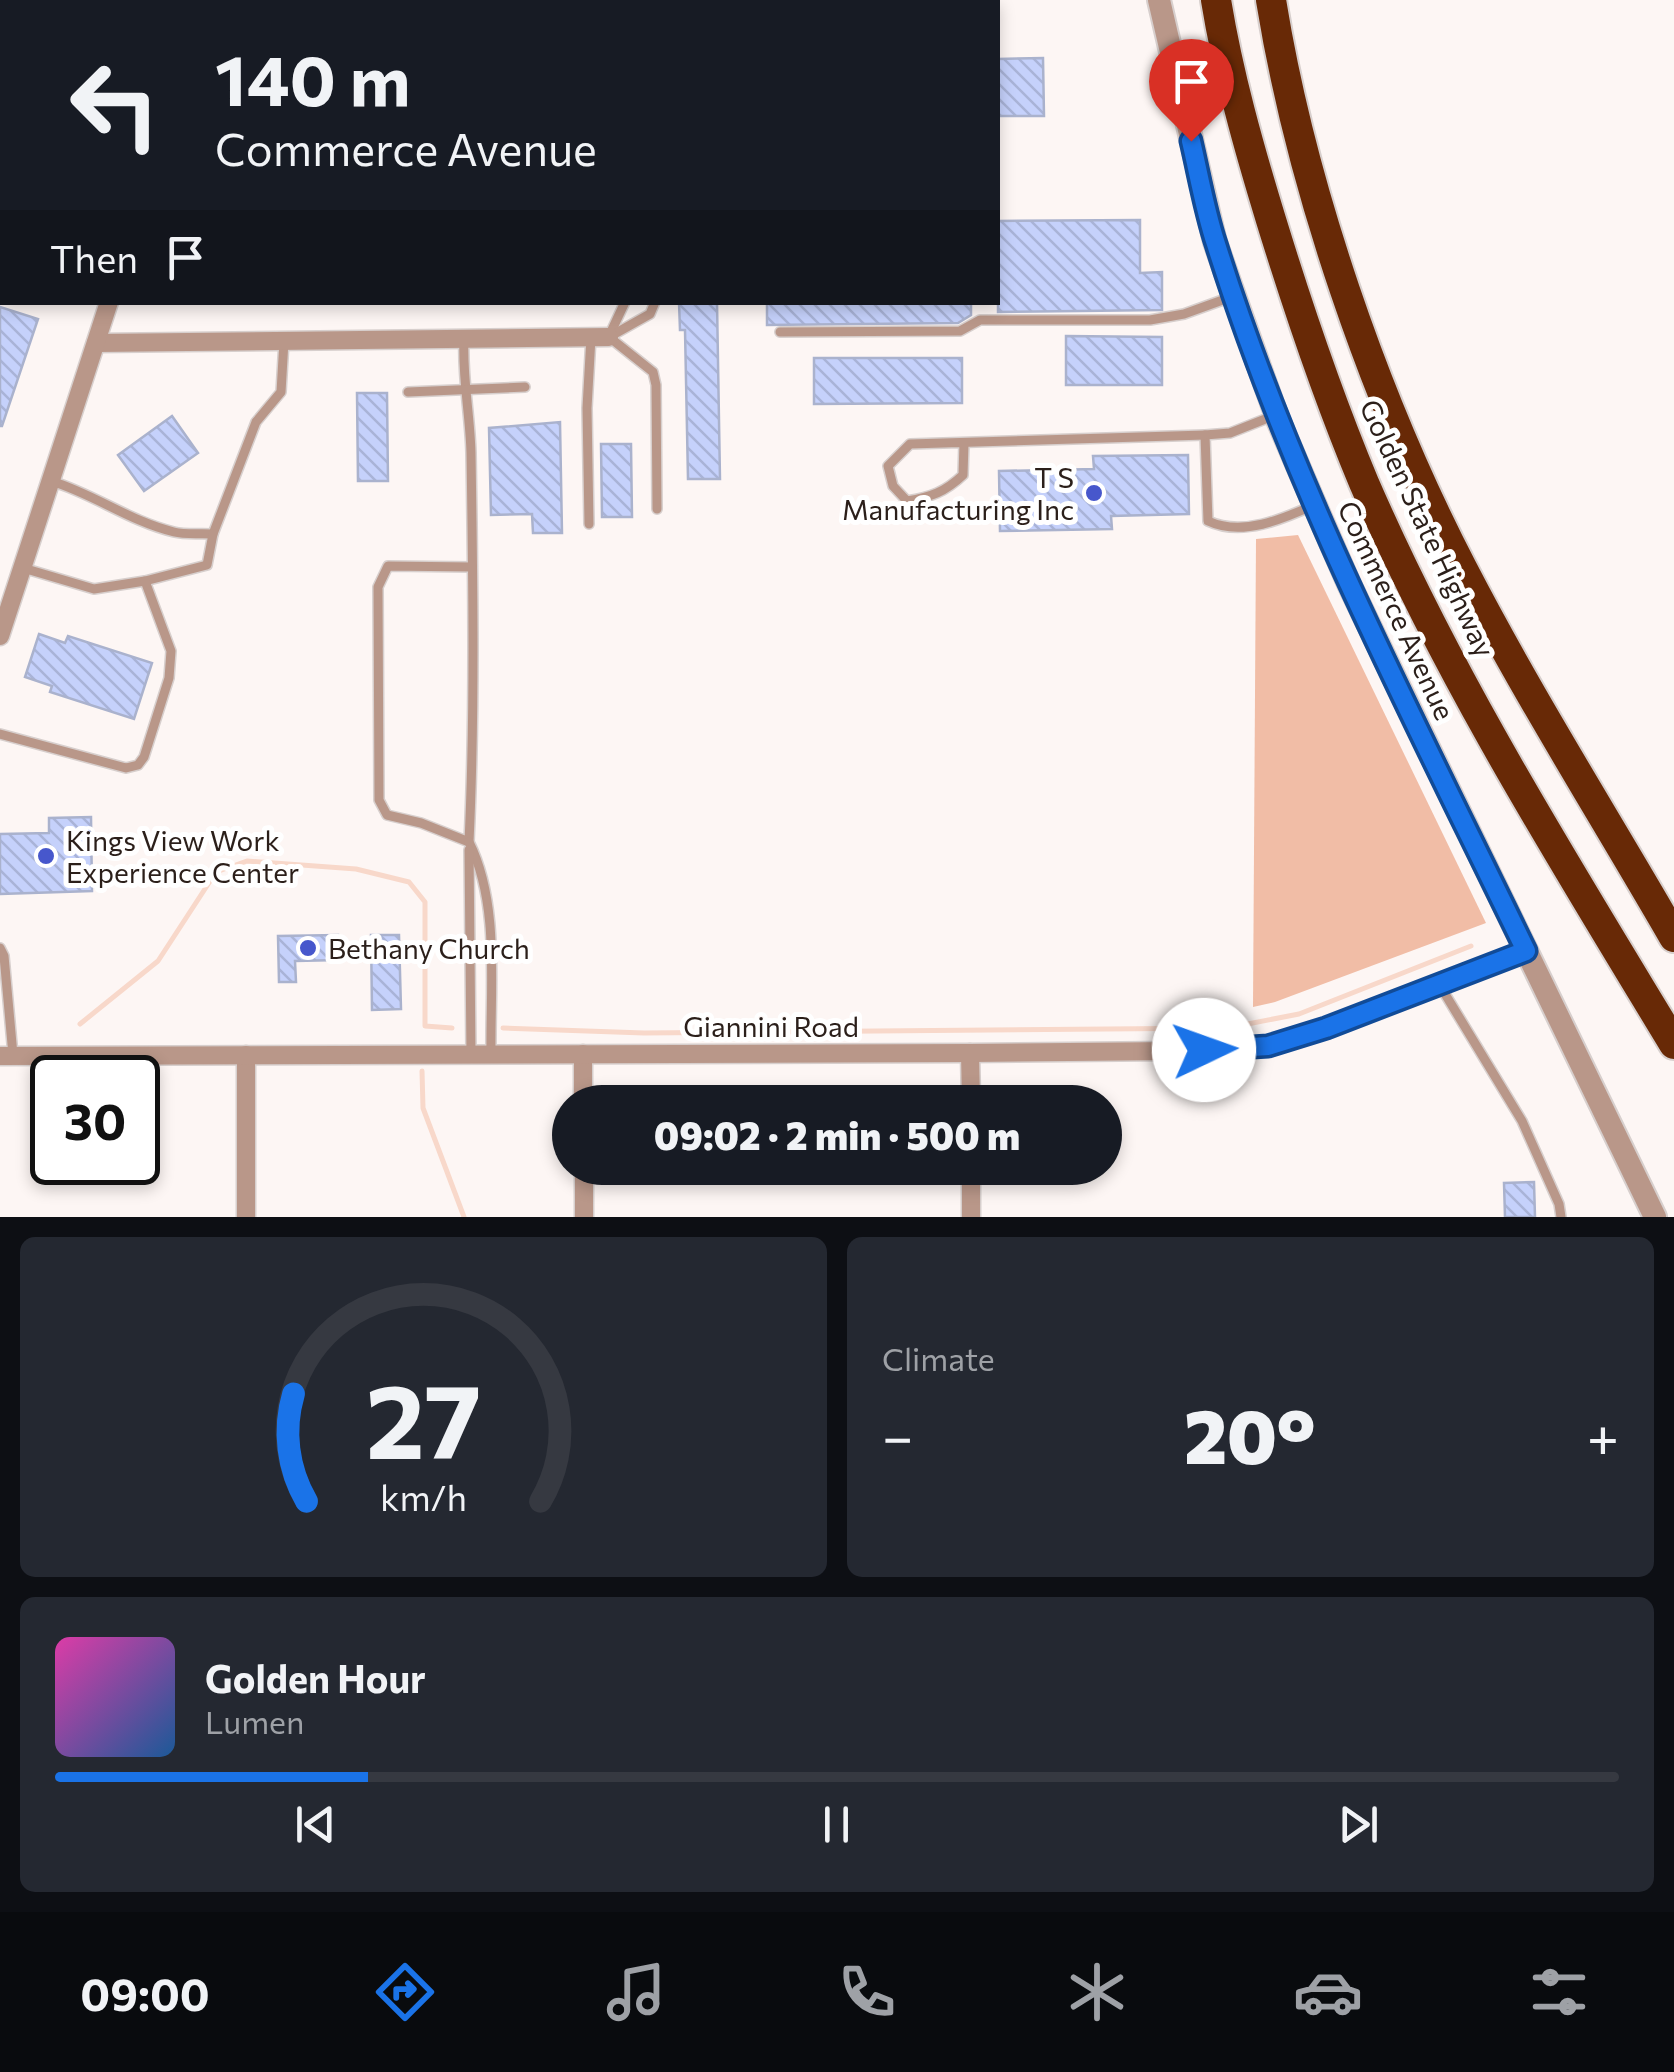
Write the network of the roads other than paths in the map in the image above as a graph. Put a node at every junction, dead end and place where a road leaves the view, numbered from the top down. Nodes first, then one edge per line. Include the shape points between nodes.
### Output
1 (1160, 0) edge
2 (1216, 0) edge
3 (1271, 0) edge
4 (1234, 296) junction
5 (108, 305) edge
6 (623, 305) edge
7 (654, 305) edge
8 (780, 332) dead end
9 (600, 337) junction
10 (464, 339) junction
11 (284, 341) junction
12 (96, 344) junction
13 (525, 387) dead end
14 (408, 392) dead end
15 (467, 392) junction
16 (1276, 414) junction
17 (1205, 435) junction
18 (964, 443) junction
19 (51, 481) junction
20 (1314, 505) junction
21 (657, 509) dead end
22 (589, 524) dead end
23 (213, 534) junction
24 (472, 566) junction
25 (22, 568) junction
26 (146, 582) junction
27 (0, 636) edge
28 (0, 734) edge
29 (469, 842) junction
30 (1674, 937) edge
31 (0, 948) edge
32 (1526, 951) junction
33 (1439, 984) junction
34 (1674, 1044) edge
35 (970, 1053) junction
36 (481, 1054) junction
37 (583, 1054) junction
38 (246, 1055) junction
39 (7, 1056) edge
40 (583, 1085) edge
41 (970, 1085) edge
42 (584, 1185) edge
43 (971, 1185) edge
44 (246, 1217) edge
45 (584, 1217) edge
46 (971, 1217) edge
47 (1562, 1217) edge
48 (1655, 1217) edge

1 - 4 street, Commerce Avenue via 1215,242
2 - 34 highway, Golden State Highway via 1249,146 1301,316 1365,483 1453,664
3 - 30 highway, Golden State Highway via 1308,164 1397,425 1508,654
4 - 8 lane via 1150,320 980,320 960,331
4 - 16 street, Commerce Avenue
5 - 12 street
6 - 9 lane
7 - 9 lane via 650,314
9 - 10 street
9 - 21 lane via 653,372
9 - 22 lane via 587,408
10 - 11 street
10 - 15 lane
11 - 12 street
11 - 23 lane via 280,392 256,422
12 - 19 street
13 - 15 lane
14 - 15 lane
15 - 24 lane
16 - 17 lane via 1230,434
16 - 20 street, Commerce Avenue
17 - 18 lane
17 - 20 lane via 1208,521 1272,524
18 - 18 lane via 910,444 888,466 892,486 907,501 951,487 963,476
19 - 23 lane via 176,533
19 - 25 street
20 - 32 street, Commerce Avenue
23 - 26 lane via 207,565
24 - 29 lane
24 - 29 lane via 388,566 378,587 380,800 387,816
25 - 26 lane via 94,589
25 - 27 street
26 - 28 lane via 171,651 138,765 126,768
29 - 36 lane
29 - 36 lane via 482,868 486,906
31 - 39 lane
32 - 33 street, Giannini Road
32 - 48 street, Commerce Avenue
33 - 35 street, Giannini Road via 1268,1046
33 - 47 lane via 1522,1121
35 - 37 street, Giannini Road
35 - 41 street
36 - 37 street, Giannini Road
36 - 38 street, Giannini Road
37 - 40 street
38 - 39 street, Giannini Road
38 - 44 street
42 - 45 street
43 - 46 street

